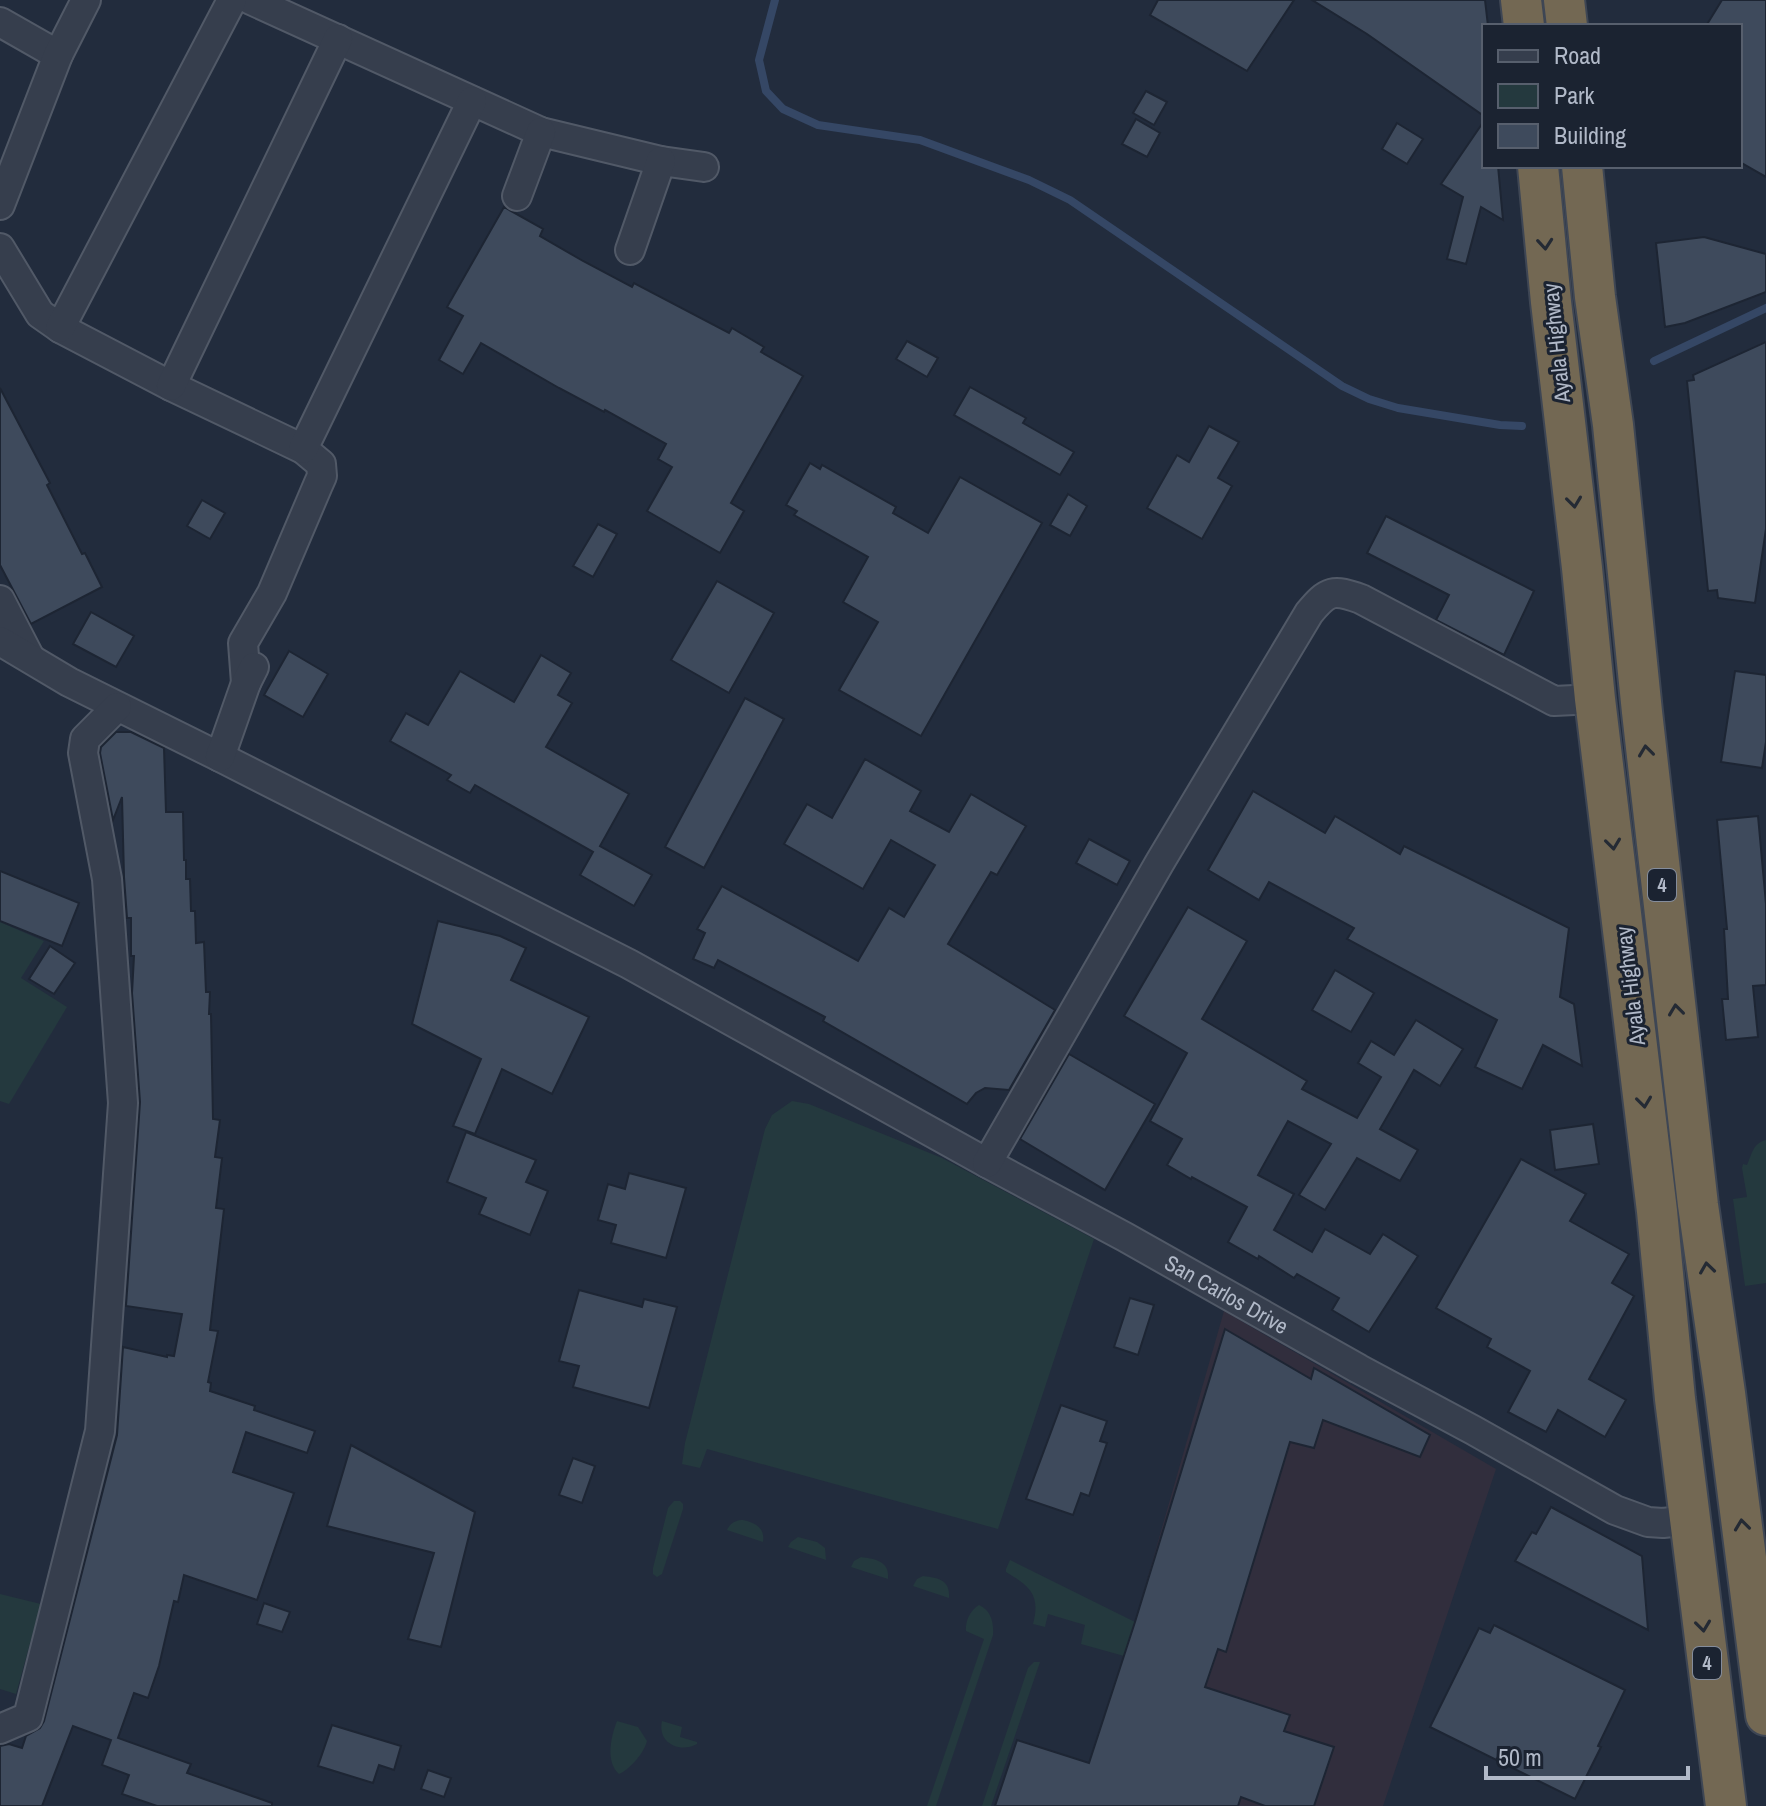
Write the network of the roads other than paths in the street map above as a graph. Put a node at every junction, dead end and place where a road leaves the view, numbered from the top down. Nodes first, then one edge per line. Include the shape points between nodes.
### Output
1 (86, 0) edge
2 (232, 0) edge
3 (251, 0) edge
4 (1521, 0) edge
5 (1564, 0) edge
6 (0, 22) edge
7 (1524, 24) edge
8 (1567, 24) edge
9 (338, 39) junction
10 (58, 55) junction
11 (472, 101) junction
12 (541, 132) junction
13 (661, 161) junction
14 (7, 165) edge
15 (704, 167) dead end
16 (1538, 168) edge
17 (1582, 168) edge
18 (517, 196) dead end
19 (0, 205) edge
20 (0, 248) edge
21 (630, 250) dead end
22 (60, 328) junction
23 (171, 386) junction
24 (1613, 425) junction
25 (1566, 431) junction
26 (303, 449) junction
27 (0, 600) edge
28 (0, 641) edge
29 (31, 659) junction
30 (1595, 699) junction
31 (117, 707) junction
32 (220, 757) junction
33 (987, 1163) junction
34 (1690, 1520) junction
35 (1759, 1602) edge
36 (1766, 1715) edge
37 (0, 1729) edge
38 (1726, 1806) edge

1 - 10 street
2 - 22 street
3 - 9 street
4 - 7 highway
5 - 8 highway
6 - 10 street
9 - 11 street
9 - 23 street
10 - 14 street
11 - 12 street
11 - 26 street
12 - 13 street
12 - 18 street
13 - 15 street
13 - 21 street
14 - 19 street
16 -> 25 highway, Ayala Highway / 4
17 - 24 highway, Ayala Highway / 4
20 - 22 street via 40,314
22 - 23 street
23 - 26 street
24 - 25 highway
35 -> 24 highway, Ayala Highway / 4 via 1696,1191
25 -> 30 highway, Ayala Highway / 4
26 - 32 street via 321,464 322,476 272,593 264,647
27 - 29 street
28 - 29 street, San Carlos Drive
29 - 31 street, San Carlos Drive
30 - 33 street via 1554,701 1361,599 1342,592 1322,597 1160,862
30 -> 34 highway, Ayala Highway / 4
31 - 32 street, San Carlos Drive
31 - 37 street via 85,739 83,753 107,879 123,1103 100,1431 28,1717
32 - 33 street, San Carlos Drive via 629,964
33 - 34 street, San Carlos Drive via 1622,1513 1648,1522
34 -> 38 highway, Ayala Highway / 4
35 - 36 highway, Ayala Highway / 4

